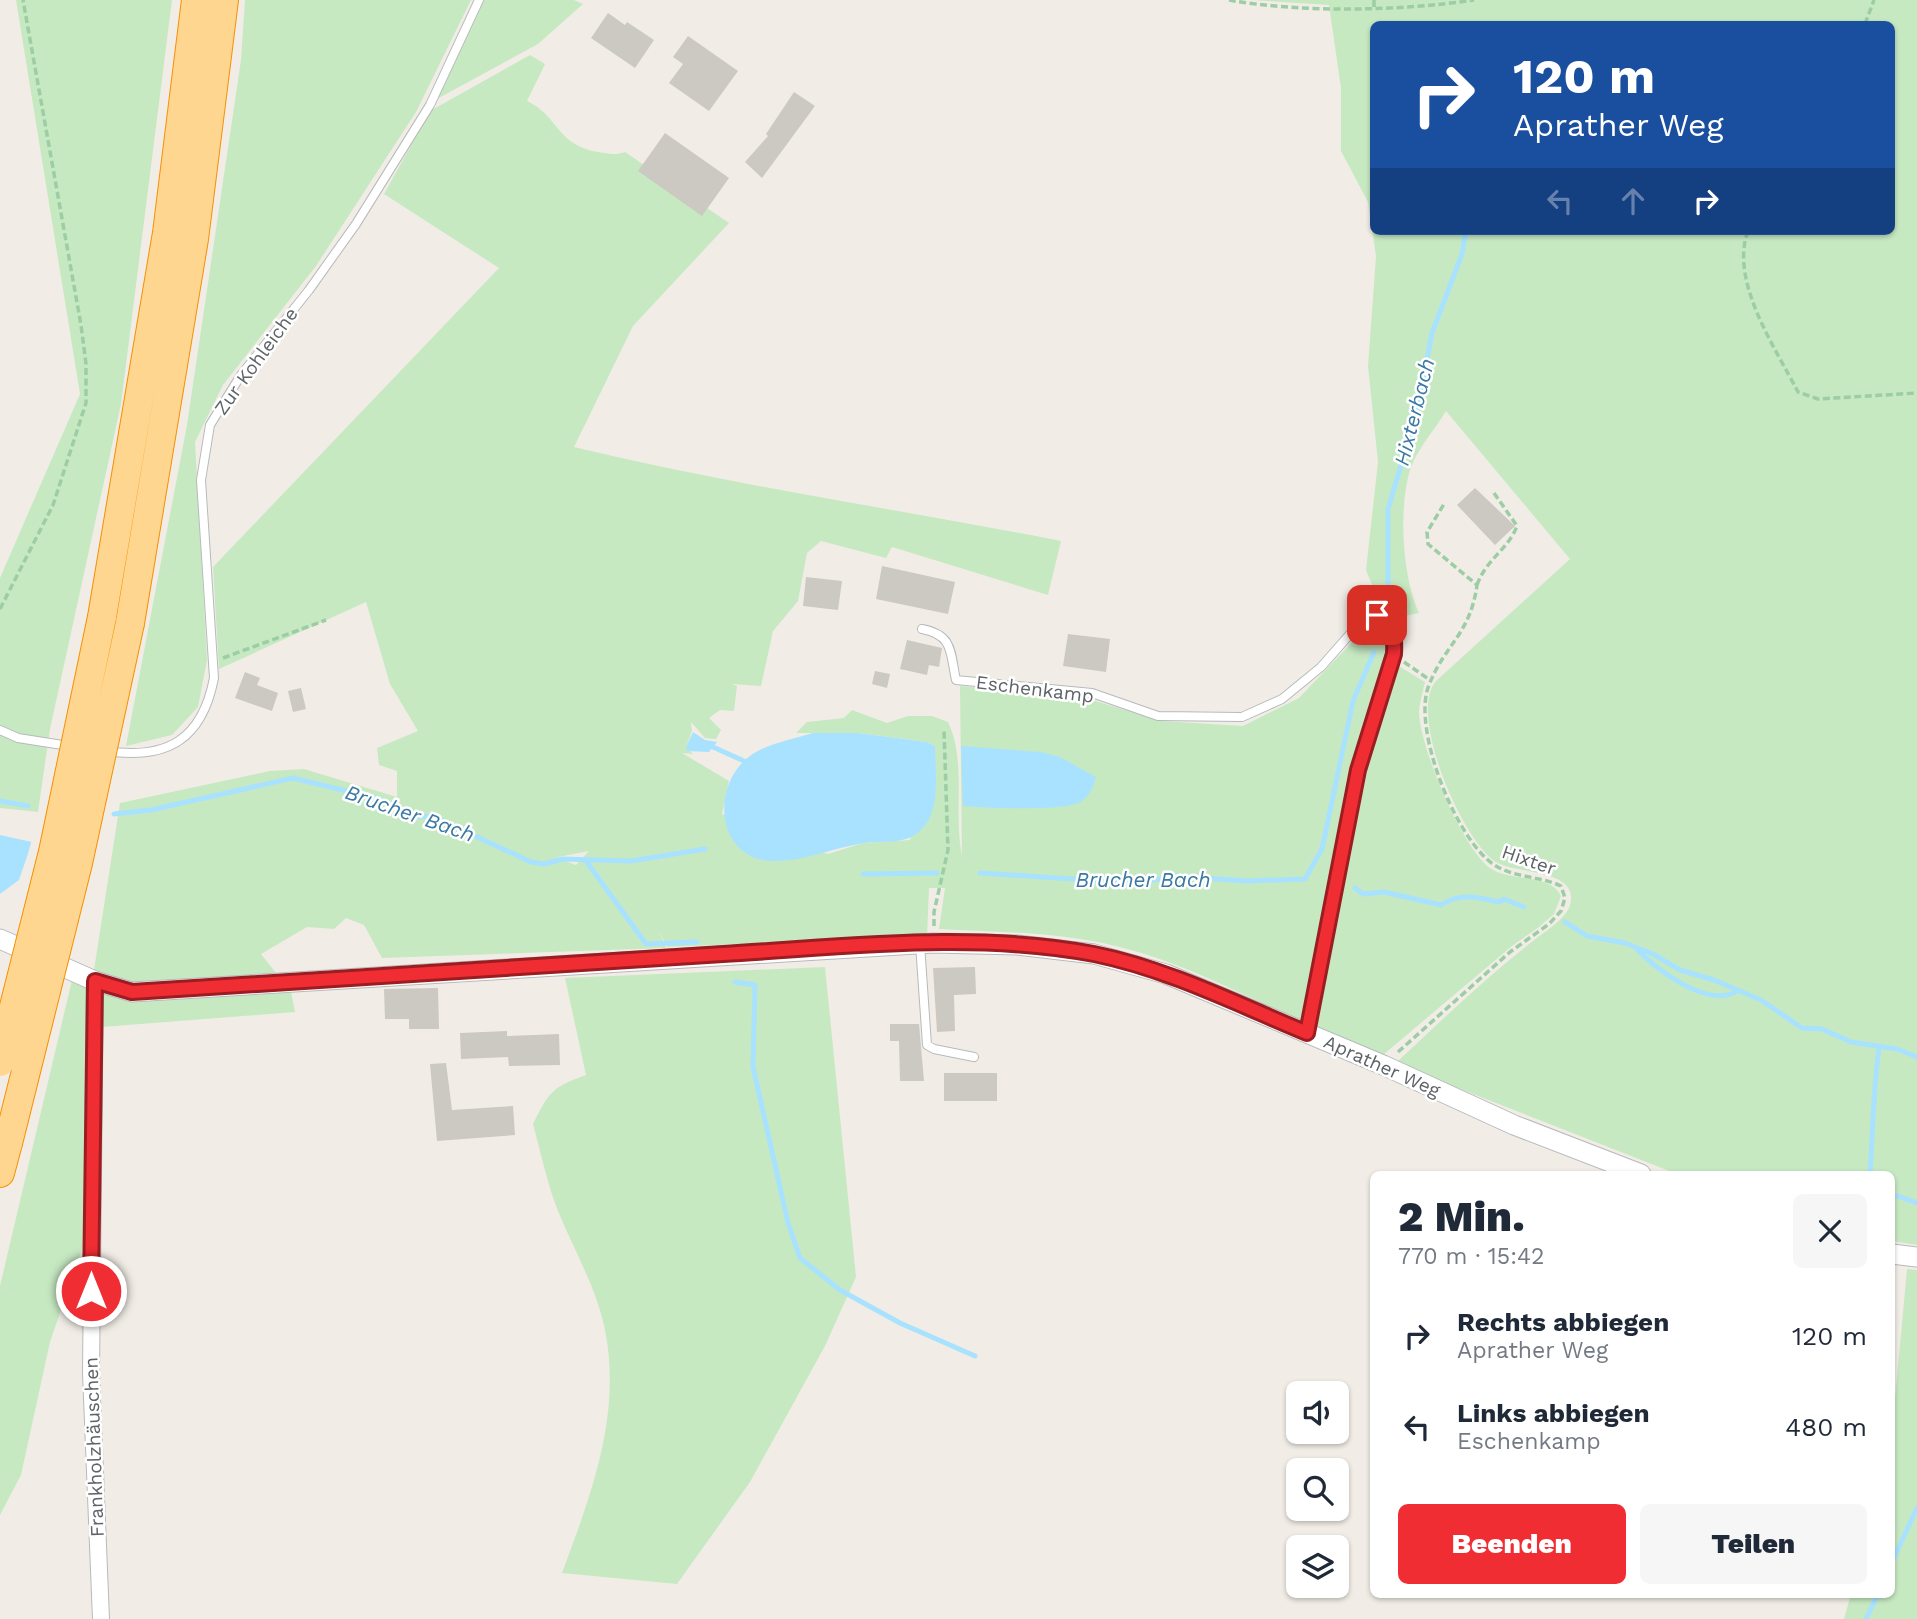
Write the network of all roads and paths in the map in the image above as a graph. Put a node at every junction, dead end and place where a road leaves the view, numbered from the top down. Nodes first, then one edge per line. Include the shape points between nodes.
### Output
1 (23, 0) edge
2 (196, 0) edge
3 (224, 0) edge
4 (479, 0) edge
5 (1229, 0) edge
6 (1374, 0) edge
7 (1474, 0) edge
8 (1874, 0) edge
9 (1374, 7) junction
10 (1866, 21) edge
11 (1747, 235) edge
12 (1917, 393) edge
13 (1494, 493) dead end
14 (1444, 504) dead end
15 (1477, 585) junction
16 (0, 609) edge
17 (326, 620) dead end
18 (922, 629) dead end
19 (1394, 654) junction
20 (214, 660) junction
21 (1430, 681) junction
22 (0, 730) edge
23 (944, 730) dead end
24 (82, 748) dead end
25 (95, 750) dead end
26 (0, 939) edge
27 (927, 944) junction
28 (95, 981) junction
29 (1307, 1033) junction
30 (974, 1057) dead end
31 (0, 1062) edge
32 (1383, 1065) junction
33 (1633, 1171) edge
34 (0, 1173) edge
35 (1895, 1254) edge
36 (1917, 1257) edge
37 (101, 1619) edge

1 - 16 path via 81,325 87,386 86,403 53,506
2 - 31 highway, bridge via 165,246 102,617 53,852
3 - 34 highway, bridge via 194,239 130,623 78,863
4 - 20 lane, Zur Kohleiche via 430,105 356,224 241,375 210,425 201,480
5 - 9 path via 1262,6
6 - 9 path
7 - 9 path via 1419,9
8 - 10 path
11 - 12 path via 1750,298 1798,393 1818,400
13 - 15 path, Hixter via 1517,526 1483,567
14 - 15 path via 1427,532 1428,544
15 - 21 path, Hixter via 1467,624
17 - 20 path via 236,656
18 - 19 lane, Eschenkamp via 938,632 947,641 957,680 1092,693 1158,716 1208,719 1242,717 1282,699 1321,667 1366,616 1377,615 1390,622
19 - 21 path
19 - 29 lane, Eschenkamp via 1358,770
20 - 25 lane, Zur Kohleiche via 209,703 189,735 133,755
21 - 32 path, Hixter via 1424,712 1427,737 1469,842 1496,866 1561,886 1565,898 1549,924 1510,952
22 - 24 lane via 18,738
23 - 27 path via 948,850
26 - 28 street, Aprather Weg
27 - 28 street, Aprather Weg via 132,992
27 - 29 street, Aprather Weg via 1017,945 1094,954 1166,974
27 - 30 lane via 927,1045
28 - 37 street, Frankholzhäuschen via 91,1373
29 - 32 street, Aprather Weg
32 - 33 street, Aprather Weg via 1514,1125
35 - 36 street

